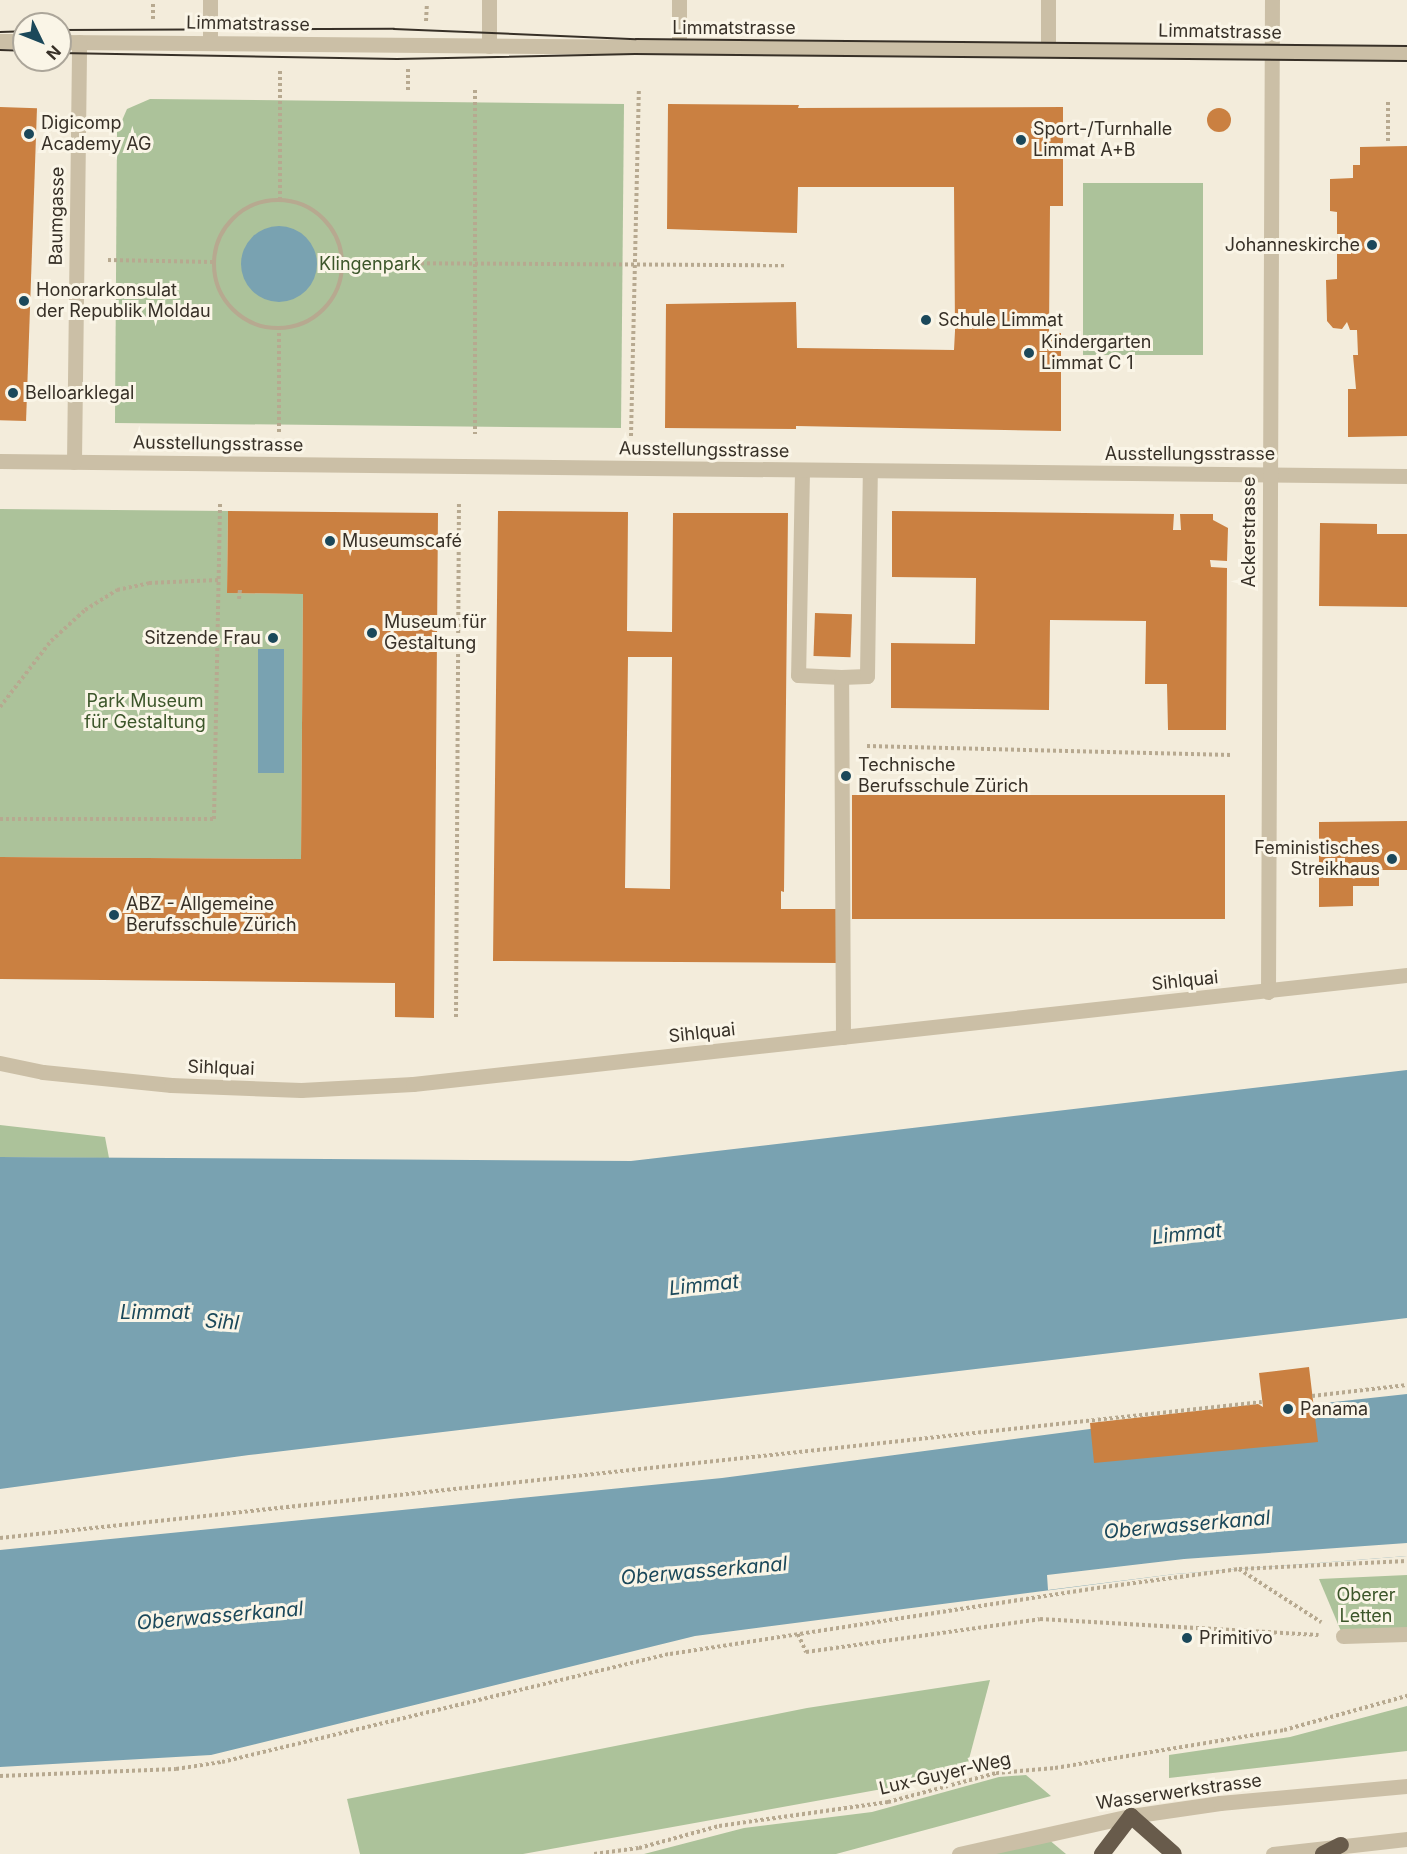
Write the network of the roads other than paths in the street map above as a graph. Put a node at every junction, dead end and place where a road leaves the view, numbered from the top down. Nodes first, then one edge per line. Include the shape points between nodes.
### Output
1 (210, 0) edge
2 (489, 0) edge
3 (679, 0) edge
4 (1048, 0) edge
5 (1272, 0) edge
6 (72, 42) edge
7 (79, 42) junction
8 (210, 43) junction
9 (489, 45) junction
10 (679, 47) junction
11 (1048, 50) junction
12 (1272, 52) junction
13 (1407, 53) edge
14 (0, 461) edge
15 (74, 462) junction
16 (802, 471) junction
17 (870, 471) junction
18 (1269, 474) junction
19 (1407, 476) edge
20 (841, 677) junction
21 (1407, 975) edge
22 (1268, 992) junction
23 (843, 1037) junction
24 (0, 1063) edge
25 (1407, 1634) edge
26 (1343, 1636) road end
27 (1407, 1786) edge
28 (1131, 1816) junction
29 (1407, 1839) edge
30 (1341, 1845) junction
31 (959, 1854) edge
32 (1102, 1854) edge
33 (1174, 1854) edge
34 (1273, 1854) edge
35 (1323, 1854) edge

1 - 8 street
2 - 9 street
3 - 10 street
4 - 11 street
5 - 12 street, Ackerstrasse
6 - 7 street, Limmatstrasse
7 - 8 street, Limmatstrasse
7 - 15 street, Baumgasse
8 - 9 street, Limmatstrasse
9 - 10 street, Limmatstrasse
10 - 11 street, Limmatstrasse
11 - 12 street, Limmatstrasse
12 - 13 street, Limmatstrasse
12 - 18 street, Ackerstrasse
14 - 15 street, Ausstellungsstrasse
15 - 16 street, Ausstellungsstrasse
16 - 17 street, Ausstellungsstrasse
16 - 20 street via 798,675
17 - 18 street, Ausstellungsstrasse
17 - 20 street via 867,676
18 - 19 street, Ausstellungsstrasse
18 - 22 street, Ackerstrasse
20 - 23 street
21 - 22 street, Sihlquai
22 - 23 street, Sihlquai
23 - 24 street, Sihlquai via 413,1084 301,1090 171,1085 43,1072
25 - 26 street
27 - 28 street, Wasserwerkstrasse
28 - 31 street, Wasserwerkstrasse
28 - 32 highway
28 - 33 highway
29 - 30 street
30 - 34 street
30 - 35 highway

